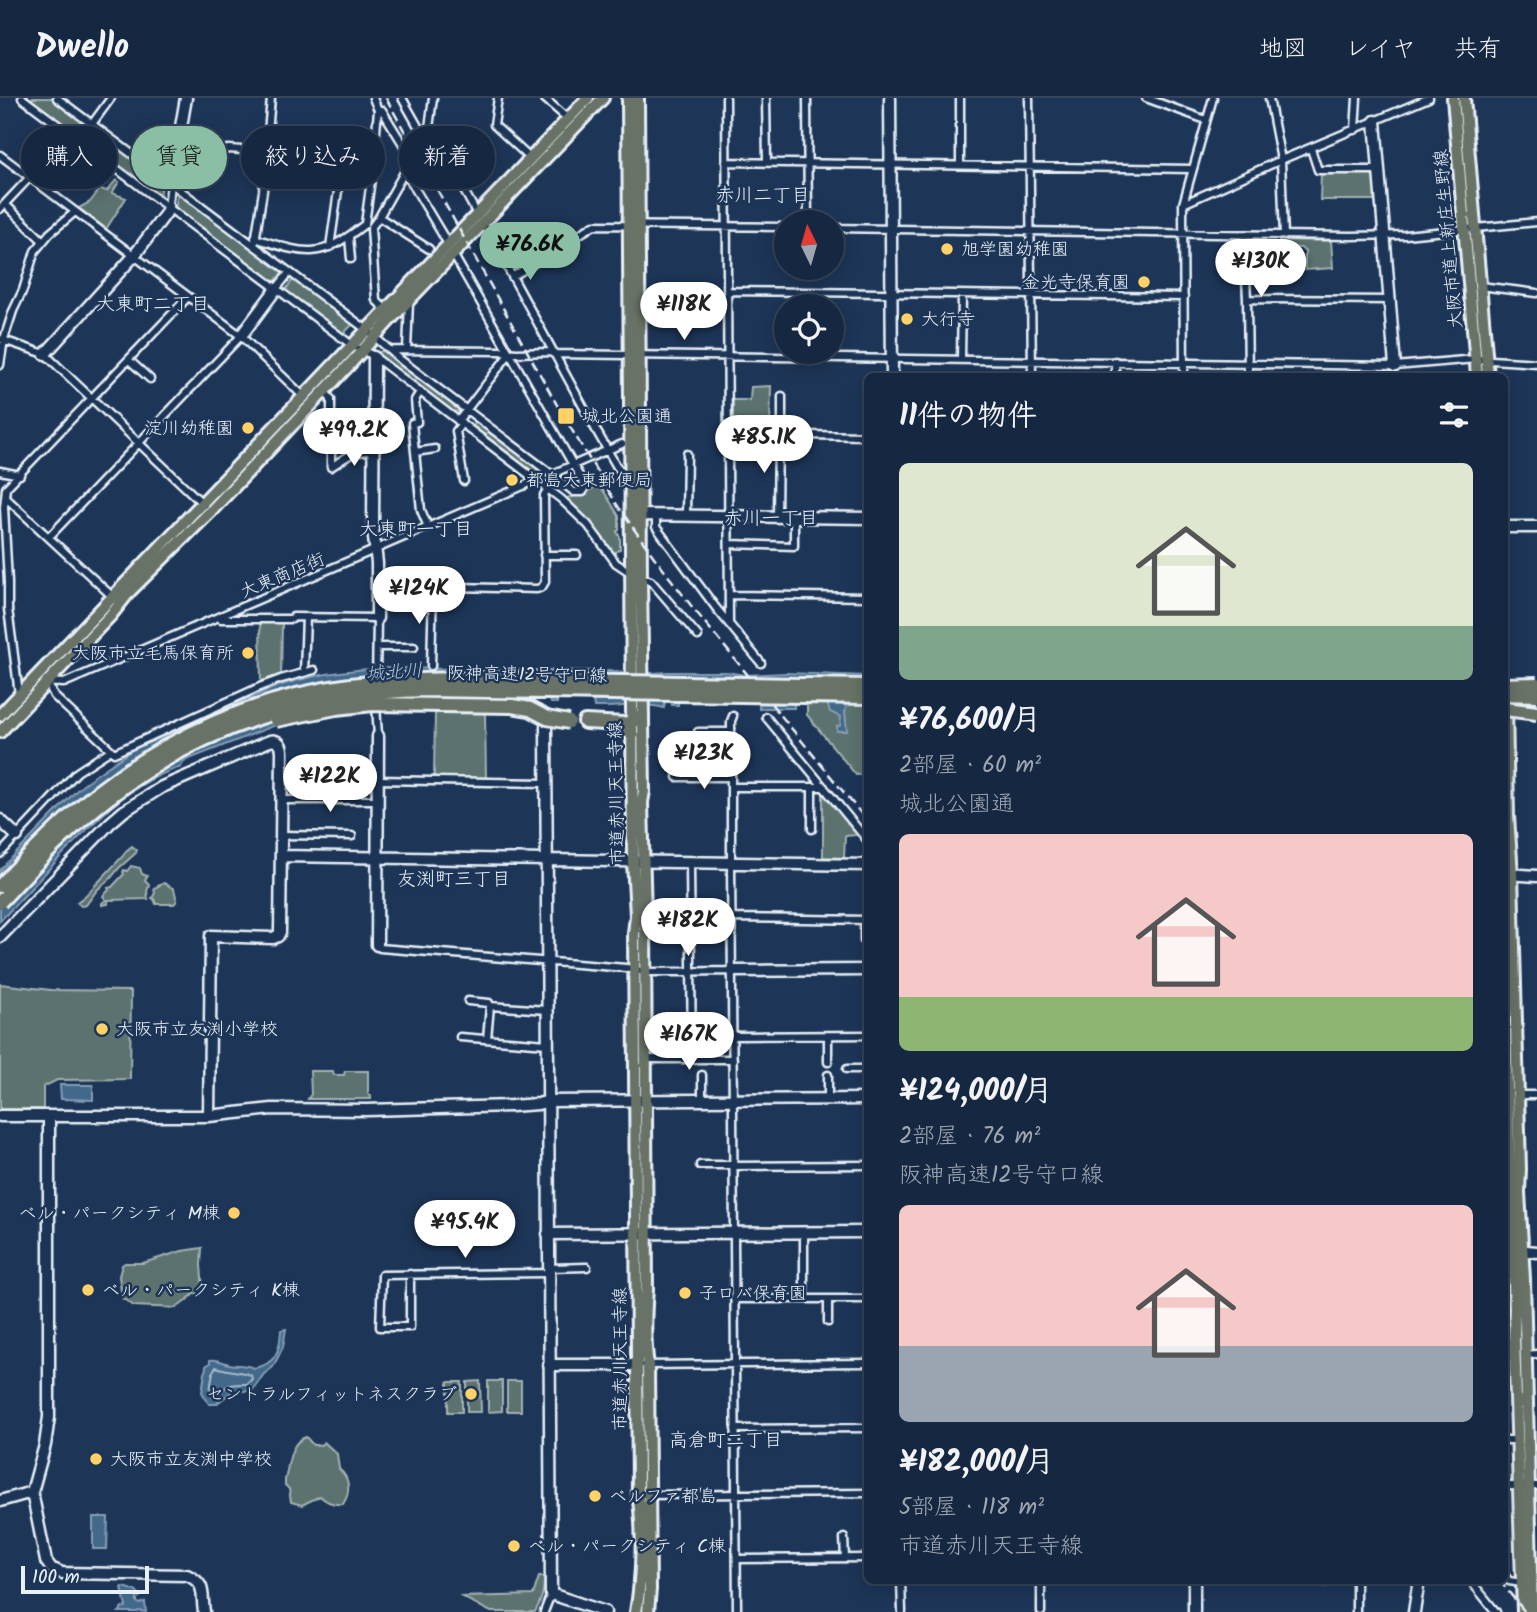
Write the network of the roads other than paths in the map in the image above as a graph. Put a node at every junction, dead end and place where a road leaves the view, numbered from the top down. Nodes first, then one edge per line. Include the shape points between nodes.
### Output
1 (22, 98) edge
2 (57, 98) edge
3 (111, 98) edge
4 (186, 98) edge
5 (271, 98) edge
6 (373, 98) edge
7 (402, 98) edge
8 (433, 98) edge
9 (498, 98) edge
10 (544, 98) edge
11 (587, 98) edge
12 (603, 98) edge
13 (628, 98) edge
14 (638, 98) edge
15 (726, 98) edge
16 (766, 98) edge
17 (807, 98) edge
18 (890, 98) edge
19 (960, 98) edge
20 (1029, 98) edge
21 (1146, 98) edge
22 (1213, 98) edge
23 (1269, 98) edge
24 (1357, 98) edge
25 (1429, 98) edge
26 (1453, 98) edge
27 (1464, 98) edge
28 (378, 110) junction
29 (568, 118) junction
30 (1206, 120) junction
31 (1375, 121) junction
32 (92, 124) junction
33 (60, 126) edge
34 (181, 126) edge
35 (268, 126) edge
36 (377, 126) edge
37 (418, 126) edge
38 (429, 126) edge
39 (1355, 130) junction
40 (399, 138) edge
41 (1311, 149) junction
42 (131, 154) edge
43 (0, 155) edge
44 (1281, 160) junction
45 (534, 162) junction
46 (726, 162) junction
47 (767, 163) junction
48 (807, 163) junction
49 (891, 164) junction
50 (960, 165) junction
51 (1030, 166) junction
52 (117, 169) edge
53 (1192, 169) junction
54 (21, 170) edge
55 (1380, 170) junction
56 (399, 182) edge
57 (21, 186) edge
58 (45, 189) edge
59 (170, 189) edge
60 (178, 189) edge
61 (263, 189) edge
62 (338, 189) edge
63 (371, 189) edge
64 (415, 189) edge
65 (463, 189) edge
66 (1183, 204) junction
67 (2, 206) edge
68 (168, 208) junction
69 (808, 210) edge
70 (75, 212) junction
71 (379, 217) junction
72 (480, 219) junction
73 (1537, 222) edge
74 (634, 225) junction
75 (368, 226) junction
76 (727, 226) junction
77 (774, 227) edge
78 (844, 228) edge
79 (1470, 228) junction
80 (891, 229) junction
81 (1030, 231) junction
82 (1183, 233) junction
83 (1244, 235) junction
84 (1385, 235) junction
85 (1284, 236) junction
86 (349, 237) junction
87 (43, 240) junction
88 (255, 242) junction
89 (330, 247) junction
90 (429, 249) dead end
91 (450, 249) junction
92 (134, 256) junction
93 (351, 259) dead end
94 (289, 273) junction
95 (512, 277) junction
96 (1480, 286) junction
97 (276, 289) junction
98 (727, 291) junction
99 (892, 293) junction
100 (1537, 293) edge
101 (962, 295) junction
102 (1031, 295) junction
103 (188, 297) junction
104 (1184, 298) junction
105 (1247, 299) junction
106 (409, 300) junction
107 (1391, 300) junction
108 (385, 309) junction
109 (370, 333) junction
110 (241, 336) junction
111 (2, 339) edge
112 (357, 348) junction
113 (407, 350) junction
114 (390, 351) junction
115 (510, 353) junction
116 (45, 354) junction
117 (554, 354) junction
118 (635, 355) junction
119 (727, 356) junction
120 (374, 357) junction
121 (892, 358) junction
122 (961, 359) junction
123 (1481, 359) junction
124 (129, 360) junction
125 (1031, 360) junction
126 (1115, 361) junction
127 (1184, 362) junction
128 (1537, 363) edge
129 (1248, 364) junction
130 (0, 365) edge
131 (1395, 366) junction
132 (892, 373) edge
133 (1031, 373) edge
134 (1115, 373) edge
135 (1184, 373) edge
136 (1248, 373) edge
137 (1478, 373) edge
138 (1487, 373) edge
139 (150, 379) dead end
140 (324, 391) junction
141 (420, 392) junction
142 (782, 396) dead end
143 (92, 398) junction
144 (308, 400) junction
145 (467, 410) junction
146 (460, 422) junction
147 (728, 434) junction
148 (780, 435) junction
149 (864, 436) edge
150 (139, 443) junction
151 (622, 444) dead end
152 (435, 449) dead end
153 (607, 449) junction
154 (373, 451) junction
155 (415, 452) junction
156 (687, 454) dead end
157 (573, 465) junction
158 (0, 471) edge
159 (20, 475) junction
160 (555, 477) junction
161 (537, 480) junction
162 (464, 481) dead end
163 (631, 481) junction
164 (548, 488) junction
165 (5, 497) junction
166 (202, 503) junction
167 (211, 511) junction
168 (636, 515) junction
169 (656, 515) junction
170 (686, 515) junction
171 (728, 516) junction
172 (777, 516) junction
173 (794, 517) junction
174 (864, 518) edge
175 (428, 527) junction
176 (1508, 527) edge
177 (1537, 527) edge
178 (49, 537) junction
179 (729, 544) junction
180 (375, 549) junction
181 (544, 555) junction
182 (578, 555) dead end
183 (636, 575) junction
184 (377, 585) junction
185 (433, 587) junction
186 (729, 595) junction
187 (864, 597) edge
188 (116, 601) junction
189 (4, 609) edge
190 (306, 617) junction
191 (377, 618) junction
192 (216, 619) junction
193 (729, 623) junction
194 (698, 636) dead end
195 (378, 647) junction
196 (414, 647) dead end
197 (761, 663) dead end
198 (431, 666) dead end
199 (314, 670) dead end
200 (304, 672) junction
201 (44, 677) junction
202 (1508, 684) edge
203 (1537, 684) edge
204 (864, 686) edge
205 (1508, 694) edge
206 (19, 695) junction
207 (1537, 695) edge
208 (864, 697) edge
209 (1537, 707) edge
210 (1508, 708) edge
211 (1508, 708) edge
212 (2, 712) edge
213 (1537, 713) edge
214 (733, 716) dead end
215 (766, 717) dead end
216 (569, 722) dead end
217 (585, 722) dead end
218 (633, 722) junction
219 (546, 726) dead end
220 (0, 732) edge
221 (698, 732) dead end
222 (731, 732) junction
223 (378, 736) joint
224 (191, 746) junction
225 (111, 750) junction
226 (677, 777) dead end
227 (731, 777) junction
228 (378, 780) junction
229 (546, 783) junction
230 (731, 787) junction
231 (812, 787) junction
232 (824, 787) junction
233 (281, 800) junction
234 (378, 800) junction
235 (0, 820) edge
236 (1508, 823) edge
237 (812, 829) dead end
238 (281, 835) junction
239 (17, 836) junction
240 (352, 836) dead end
241 (864, 836) edge
242 (0, 853) edge
243 (281, 856) junction
244 (377, 858) junction
245 (545, 860) junction
246 (638, 862) junction
247 (690, 862) junction
248 (731, 863) junction
249 (864, 864) edge
250 (1508, 874) edge
251 (1537, 876) edge
252 (0, 886) edge
253 (0, 902) edge
254 (732, 918) junction
255 (864, 920) edge
256 (0, 937) edge
257 (377, 945) joint
258 (546, 962) junction
259 (640, 970) junction
260 (864, 970) edge
261 (692, 971) junction
262 (732, 971) junction
263 (468, 1001) dead end
264 (490, 1006) junction
265 (547, 1010) junction
266 (828, 1035) junction
267 (864, 1035) edge
268 (732, 1036) junction
269 (460, 1037) dead end
270 (487, 1039) junction
271 (547, 1044) junction
272 (646, 1059) junction
273 (692, 1059) junction
274 (733, 1059) junction
275 (828, 1062) dead end
276 (1508, 1068) edge
277 (847, 1069) dead end
278 (864, 1069) edge
279 (702, 1075) dead end
280 (828, 1075) dead end
281 (1510, 1095) edge
282 (1537, 1095) edge
283 (828, 1099) junction
284 (864, 1099) edge
285 (641, 1100) junction
286 (702, 1100) junction
287 (733, 1100) junction
288 (547, 1101) junction
289 (0, 1116) edge
290 (49, 1116) junction
291 (209, 1116) junction
292 (700, 1165) dead end
293 (733, 1165) junction
294 (864, 1165) edge
295 (864, 1231) edge
296 (804, 1232) junction
297 (642, 1233) junction
298 (734, 1233) junction
299 (548, 1234) junction
300 (1513, 1250) edge
301 (1537, 1251) edge
302 (587, 1267) dead end
303 (549, 1270) junction
304 (410, 1274) junction
305 (734, 1299) junction
306 (804, 1299) junction
307 (828, 1299) junction
308 (864, 1299) edge
309 (828, 1322) dead end
310 (1521, 1355) edge
311 (864, 1363) edge
312 (735, 1364) junction
313 (549, 1365) junction
314 (643, 1365) junction
315 (864, 1428) edge
316 (735, 1429) junction
317 (1508, 1440) edge
318 (1518, 1440) junction
319 (1532, 1450) edge
320 (1508, 1486) edge
321 (1529, 1486) edge
322 (32, 1492) junction
323 (864, 1493) edge
324 (736, 1494) junction
325 (644, 1495) junction
326 (0, 1501) edge
327 (845, 1538) dead end
328 (845, 1558) junction
329 (864, 1558) edge
330 (737, 1559) junction
331 (1508, 1580) edge
332 (901, 1584) edge
333 (1041, 1584) edge
334 (1194, 1584) edge
335 (1356, 1584) edge
336 (1418, 1584) edge
337 (1474, 1584) edge
338 (1530, 1586) edge
339 (551, 1594) junction
340 (204, 1612) edge
341 (544, 1612) edge
342 (605, 1612) edge
343 (636, 1612) edge
344 (648, 1612) edge
345 (737, 1612) edge
346 (902, 1612) edge
347 (1041, 1612) edge
348 (1194, 1612) edge
349 (1356, 1612) edge
350 (1414, 1612) edge
351 (1496, 1612) edge
352 (1523, 1612) edge
353 (1532, 1612) edge

1 - 33 street
2 - 32 street
3 - 32 street
4 - 34 street
5 - 35 street
6 - 28 street
7 - 37 street
8 - 38 street
9 - 45 street via 494,125
10 - 29 street
11 - 29 main road
12 - 45 main road
13 - 74 main road, 市道赤川天王寺線
14 - 74 main road, 市道赤川天王寺線
15 - 46 street
16 - 47 street
17 - 48 street
18 - 49 street
19 - 50 street
20 - 51 street
21 - 30 street
22 - 30 street
23 - 44 street
24 - 39 street
25 - 31 street
26 - 79 main road, 大阪市道上新庄生野線
27 - 79 main road, 大阪市道上新庄生野線
28 - 36 street
28 - 40 street
29 - 45 main road
30 - 53 street
31 - 39 street
31 - 55 street
32 - 42 street
39 - 41 street
41 - 44 street
41 - 55 street via 1318,170
43 - 54 street
44 - 66 street
44 - 85 street
45 - 72 main road
46 - 47 street
46 - 76 street
47 - 48 street
48 - 49 street
48 - 69 street
49 - 50 street
49 - 80 street
50 - 51 street
51 - 53 street
51 - 81 street
52 - 68 street
53 - 66 street
55 - 84 street
56 - 71 street
57 - 67 street
58 - 70 street
59 - 68 street
60 - 88 street
61 - 88 street
62 - 89 street
63 - 75 street
64 - 91 street
65 - 72 street
66 - 82 street
67 - 87 street
68 - 92 street
68 - 97 street
70 - 87 street
70 - 92 street
71 - 75 street
71 - 90 street
72 - 91 main road
72 - 95 street
73 - 79 street
74 - 76 street
74 - 95 street via 594,225
74 - 118 main road, 市道赤川天王寺線
75 - 86 street
75 - 108 street via 376,300
76 - 77 street
76 - 98 street
78 - 80 street
79 - 84 street
79 - 96 main road, 大阪市道上新庄生野線
79 - 123 main road, 大阪市道上新庄生野線
80 - 81 street
80 - 99 street
81 - 82 street
81 - 102 street
82 - 83 street
82 - 104 street
83 - 85 street
83 - 105 street
84 - 85 street
84 - 107 street
86 - 89 street
86 - 93 street
87 - 111 street
88 - 89 street via 305,252
88 - 94 street
91 - 106 main road
91 - 108 main road
91 - 115 street
92 - 103 street
92 - 116 street
94 - 97 street
94 - 109 street
95 - 117 street
96 - 100 street
96 - 123 main road, 大阪市道上新庄生野線
97 - 110 street
97 - 112 street
98 - 99 street
98 - 119 street
99 - 101 street
99 - 121 street
101 - 102 street
101 - 122 street
102 - 104 street
102 - 125 street
103 - 110 street
103 - 124 street
104 - 127 street
105 - 107 street
105 - 129 street
106 - 109 main road
106 - 113 street
107 - 131 street
108 - 109 main road
109 - 112 main road
109 - 114 street
110 - 144 street
110 - 150 street
111 - 116 street
111 - 130 street
112 - 120 street
112 - 140 main road
112 - 144 main road
113 - 114 street
113 - 115 street
114 - 145 street
115 - 117 street
115 - 145 street
115 - 157 street
116 - 143 street
117 - 118 street
117 - 153 street
118 - 119 street
118 - 163 main road, 市道赤川天王寺線
118 - 168 main road, 市道赤川天王寺線
119 - 121 street
119 - 147 street
120 - 141 street
120 - 154 street
121 - 122 street
121 - 132 street
122 - 125 street
123 - 128 street
123 - 131 street
123 - 137 main road, 大阪市道上新庄生野線
123 - 138 main road, 大阪市道上新庄生野線
124 - 139 street
124 - 143 street
125 - 126 street
125 - 133 street
126 - 127 street
126 - 134 street
127 - 129 street
127 - 135 street
129 - 131 street
129 - 136 street
140 - 144 main road
140 - 154 street via 331,399 330,467 354,452
141 - 146 street
141 - 155 street via 415,400 417,422 412,423
142 - 148 street
143 - 150 street
143 - 159 street
144 - 166 main road
144 - 167 main road
145 - 146 street
145 - 160 street
146 - 161 street
146 - 162 street via 456,431
147 - 148 street
147 - 171 street
148 - 149 street
148 - 172 street
150 - 166 street
150 - 178 street
151 - 153 street
152 - 155 street
153 - 157 street
153 - 163 street
154 - 180 street
155 - 175 street via 421,510
156 - 170 street
157 - 160 street
157 - 160 street via 586,486 583,492 573,492
158 - 159 street
159 - 165 street via 6,488
160 - 164 street
161 - 164 street
161 - 175 street, 大東商店街
163 - 168 main road, 市道赤川天王寺線
164 - 181 street via 544,495
164 - 183 street via 588,525 616,563
165 - 178 street
165 - 189 street via 8,582
166 - 167 street
166 - 188 main road
167 - 188 main road
168 - 169 street
168 - 183 main road, 市道赤川天王寺線
169 - 170 street
169 - 193 street via 656,527
170 - 171 street
171 - 172 street
171 - 179 street
172 - 173 street
173 - 174 street
173 - 179 street via 794,546
175 - 180 street, 大東商店街
176 - 177 street
178 - 188 street
179 - 186 street
180 - 184 street
180 - 192 street, 大東商店街
181 - 182 street
181 - 185 street via 545,582 537,589
183 - 194 street via 651,581
183 - 218 main road, 市道赤川天王寺線, bridge
184 - 185 street
184 - 191 street
185 - 198 street
186 - 187 street
186 - 193 street
188 - 201 main road
189 - 206 street
190 - 191 street
190 - 192 street
190 - 200 street
191 - 195 street
192 - 201 street, 大東商店街 via 64,683
193 - 197 street
195 - 196 street
195 - 223 street, bridge
199 - 200 street
200 - 225 street via 114,753
201 - 206 main road
201 - 220 main road
201 - 225 street via 54,696
202 - 203 highway, bridge
204 - 252 highway, 阪神高速12号守口線, bridge via 428,680 299,694 210,725 141,761 76,811
205 - 207 highway, bridge
206 - 212 main road
208 - 224 highway, 阪神高速12号守口線, bridge via 377,693 285,709
209 - 210 highway, bridge
211 - 213 highway, bridge
214 - 222 street
215 - 232 street
216 - 224 highway, bridge via 521,707 373,704 287,717
217 - 218 highway
218 - 246 main road, 市道赤川天王寺線
218 - 246 main road, 市道赤川天王寺線 via 644,778
219 - 229 street
221 - 222 street
222 - 227 street
223 - 228 street
224 - 253 highway, 阪神高速12号守口線, bridge via 106,799
225 - 239 street via 74,775
226 - 227 street
227 - 230 street
228 - 229 street
228 - 234 street
229 - 245 street
230 - 231 street
230 - 248 street
231 - 232 street
231 - 237 street
232 - 241 street
233 - 234 street
233 - 238 street
233 - 256 street via 282,749 272,740 162,787 110,822
234 - 244 street
235 - 239 street
236 - 250 main road, bridge
238 - 240 street
238 - 243 street
239 - 242 street
243 - 244 street
243 - 291 street via 278,936 211,936
244 - 245 street
244 - 257 street
245 - 246 street
245 - 258 street
246 - 247 street
246 - 259 main road, 市道赤川天王寺線 via 634,933
247 - 248 street
247 - 261 street
248 - 249 street
248 - 254 street
250 - 251 street
250 - 281 main road
254 - 255 street
254 - 262 street
257 - 258 street
258 - 259 street
258 - 265 street
259 - 261 street
259 - 272 main road, 市道赤川天王寺線
259 - 285 main road, 市道赤川天王寺線
260 - 262 street
261 - 262 street
261 - 273 street
262 - 268 street
263 - 264 street
264 - 265 street
264 - 270 street
265 - 271 street
266 - 267 street
266 - 268 street
266 - 275 street
268 - 274 street
269 - 270 street
270 - 271 street
271 - 288 street
272 - 273 street
272 - 285 main road, 市道赤川天王寺線
273 - 274 street
274 - 287 street
276 - 281 main road
277 - 278 street
279 - 286 street
280 - 283 street
281 - 282 street
281 - 300 main road via 1520,1170
283 - 284 street
283 - 287 street
285 - 286 street
285 - 288 street
285 - 297 main road, 市道赤川天王寺線
286 - 287 street
287 - 293 street
288 - 291 street via 367,1110 272,1109
288 - 299 street
289 - 290 street
290 - 291 street
290 - 322 street via 49,1417
292 - 293 street
293 - 294 street
293 - 298 street
295 - 296 street
296 - 298 street
296 - 306 street
297 - 298 street
297 - 299 street
297 - 314 main road, 市道赤川天王寺線
298 - 305 street
299 - 303 street
300 - 301 street
300 - 310 main road
302 - 303 street
303 - 304 street
303 - 313 street
304 - 304 street via 382,1275 380,1327 410,1327
305 - 306 street
305 - 312 street
306 - 307 street
307 - 308 street
307 - 309 street
310 - 318 main road via 1513,1402
310 - 319 main road
311 - 312 street
312 - 314 street
312 - 316 street
313 - 314 street
313 - 339 street
314 - 325 main road, 市道赤川天王寺線
315 - 316 street
316 - 324 street
317 - 318 street
318 - 321 main road
319 - 321 main road
320 - 321 street
321 - 338 main road
322 - 326 street
322 - 340 street via 45,1558 54,1570 187,1575 202,1588
323 - 324 street
324 - 325 street
324 - 330 street
325 - 343 main road, 市道赤川天王寺線
325 - 344 main road, 市道赤川天王寺線
327 - 328 street
328 - 329 street
328 - 330 street
330 - 345 street
331 - 338 street
332 - 346 street
333 - 347 street
334 - 348 street
335 - 349 street
336 - 350 street
337 - 351 street
338 - 352 main road
338 - 353 main road
339 - 341 street
339 - 342 street

